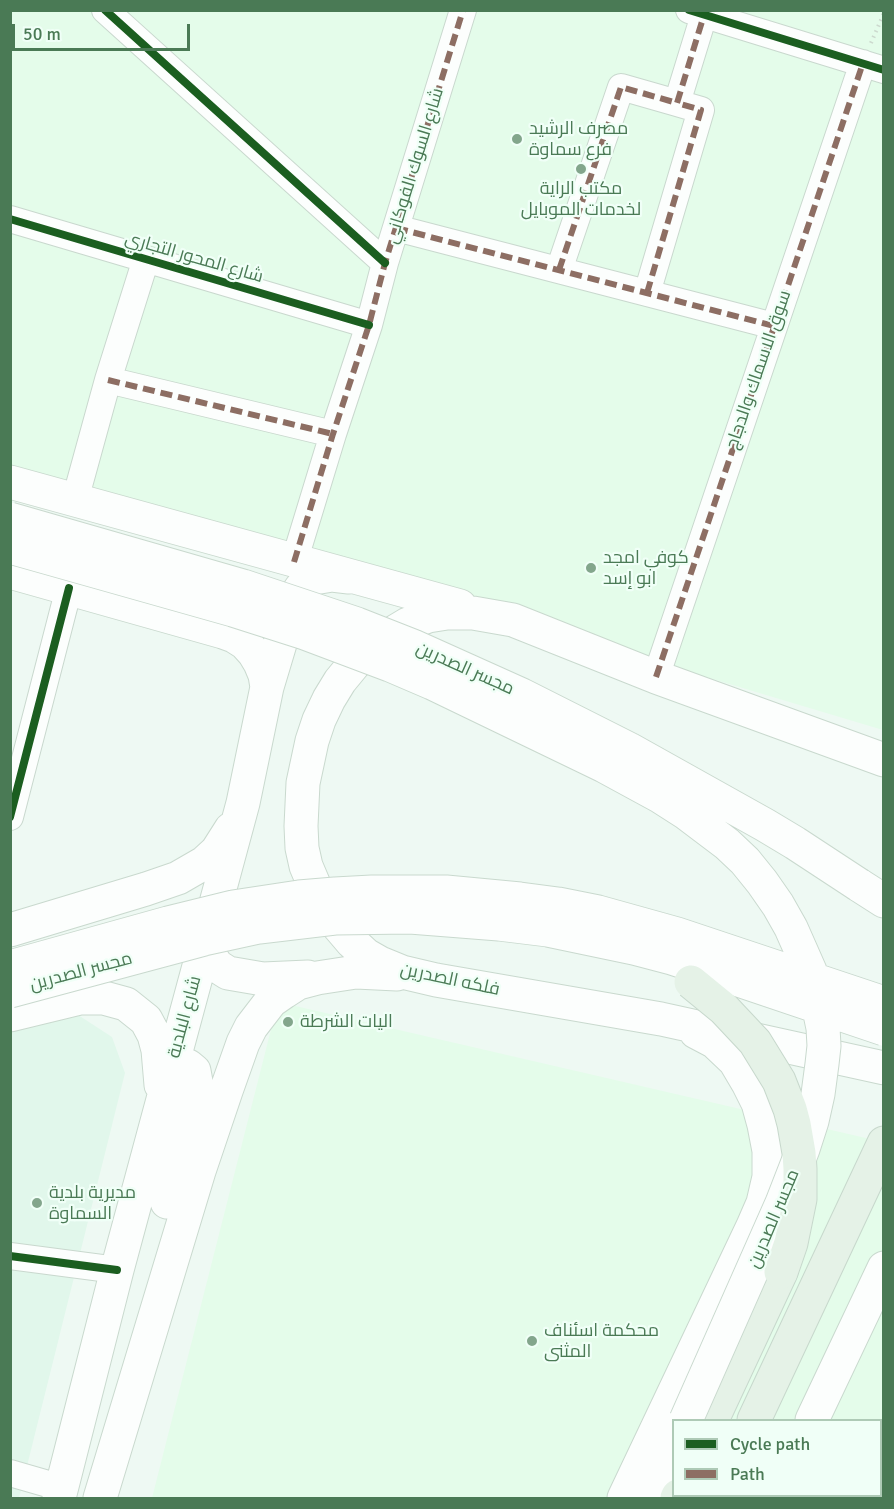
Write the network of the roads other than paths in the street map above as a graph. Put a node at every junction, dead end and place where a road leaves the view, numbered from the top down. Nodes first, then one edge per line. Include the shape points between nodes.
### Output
1 (105, 10) edge
2 (463, 10) edge
3 (697, 13) edge
4 (873, 66) edge
5 (677, 103) junction
6 (10, 219) edge
7 (396, 228) junction
8 (146, 259) junction
9 (386, 263) junction
10 (559, 270) junction
11 (647, 293) junction
12 (369, 325) junction
13 (774, 326) junction
14 (108, 380) junction
15 (333, 434) junction
16 (10, 482) edge
17 (75, 500) junction
18 (10, 519) edge
19 (163, 524) junction
20 (10, 547) edge
21 (294, 562) junction
22 (10, 572) edge
23 (349, 577) junction
24 (69, 588) junction
25 (147, 610) junction
26 (513, 620) junction
27 (656, 677) junction
28 (267, 687) junction
29 (884, 760) edge
30 (243, 803) junction
31 (10, 817) edge
32 (884, 901) edge
33 (212, 916) junction
34 (10, 930) edge
35 (598, 940) junction
36 (10, 967) edge
37 (336, 974) junction
38 (436, 980) junction
39 (10, 992) edge
40 (884, 1003) edge
41 (10, 1015) edge
42 (661, 1019) junction
43 (884, 1029) edge
44 (884, 1068) edge
45 (162, 1104) junction
46 (884, 1143) edge
47 (884, 1191) edge
48 (10, 1257) edge
49 (884, 1268) edge
50 (117, 1270) junction
51 (884, 1323) edge
52 (146, 1346) junction
53 (686, 1419) edge
54 (712, 1419) edge
55 (754, 1419) edge
56 (776, 1419) edge
57 (812, 1419) edge
58 (836, 1419) edge
59 (672, 1453) edge
60 (10, 1473) edge
61 (61, 1493) edge
62 (99, 1498) edge
63 (624, 1498) edge
64 (651, 1498) edge

1 - 9 street
2 - 7 street, شارع السوك الفوكاني
3 - 4 street
3 - 5 street
4 - 13 street, سوق الاسماك والدجاج
5 - 10 street via 621,87
5 - 11 street via 701,110
6 - 8 street, شارع المحور التجاري
7 - 9 street, شارع السوك الفوكاني
7 - 10 street
8 - 12 street, شارع المحور التجاري
8 - 14 street
9 - 12 street, شارع السوك الفوكاني
10 - 11 street
11 - 13 street
12 - 15 street, شارع السوك الفوكاني
13 - 27 street, سوق الاسماك والدجاج
14 - 15 street
14 - 17 street
15 - 21 street, شارع السوك الفوكاني
16 - 17 main road
17 - 19 main road
18 - 32 main road, مجسر الصدرين, bridge via 301,604 468,670 576,721 734,807
19 - 21 main road
19 - 25 main road via 193,538 199,547 202,583 189,607 165,613
20 - 53 main road, مجسر الصدرين, bridge via 305,633 432,683 661,797 727,844 762,882 791,928 810,971 823,1028 818,1094 791,1181
21 - 23 main road
22 - 24 main road
23 - 26 main road
23 - 28 main road, شارع البلدية via 314,578 301,588
24 - 25 main road
24 - 31 street
25 - 28 main road via 234,636 257,658
26 - 27 main road, فلكه الصدرين
26 - 38 main road, فلكه الصدرين via 447,612 408,624 388,636 362,656 328,699 307,762 301,805 302,848 320,899 340,929 366,955 402,972
27 - 29 main road, فلكه الصدرين
28 - 30 main road, شارع البلدية
30 - 33 main road, شارع البلدية
30 - 34 main road via 217,851 178,878
33 - 37 main road via 211,957 228,973 275,979
33 - 45 main road, شارع البلدية
35 - 39 main road, مجسر الصدرين, bridge via 499,924 410,917 335,918 222,935
35 - 43 main road, مجسر الصدرين, bridge via 688,963
35 - 54 highway, bridge via 639,953 668,968 724,1009 746,1030 768,1061 794,1124 800,1184 791,1243
36 - 40 main road, مجسر الصدرين, bridge via 233,907 372,891 446,892 598,912
37 - 38 main road via 376,972
37 - 52 main road via 298,983 271,1001 251,1027 199,1170
38 - 42 main road, فلكه الصدرين
41 - 45 main road via 80,998 104,998 126,1004 146,1020 154,1035
42 - 44 main road, فلكه الصدرين
42 - 63 main road via 715,1042 735,1061 758,1103 769,1151 769,1177 753,1226
45 - 50 main road, شارع البلدية
45 - 52 main road via 173,1073 184,1065 192,1068 194,1096 154,1252
46 - 55 highway
47 - 56 highway
48 - 50 street
49 - 57 main road
50 - 61 main road, شارع البلدية
51 - 58 main road
52 - 62 main road
59 - 64 main road
60 - 61 street

